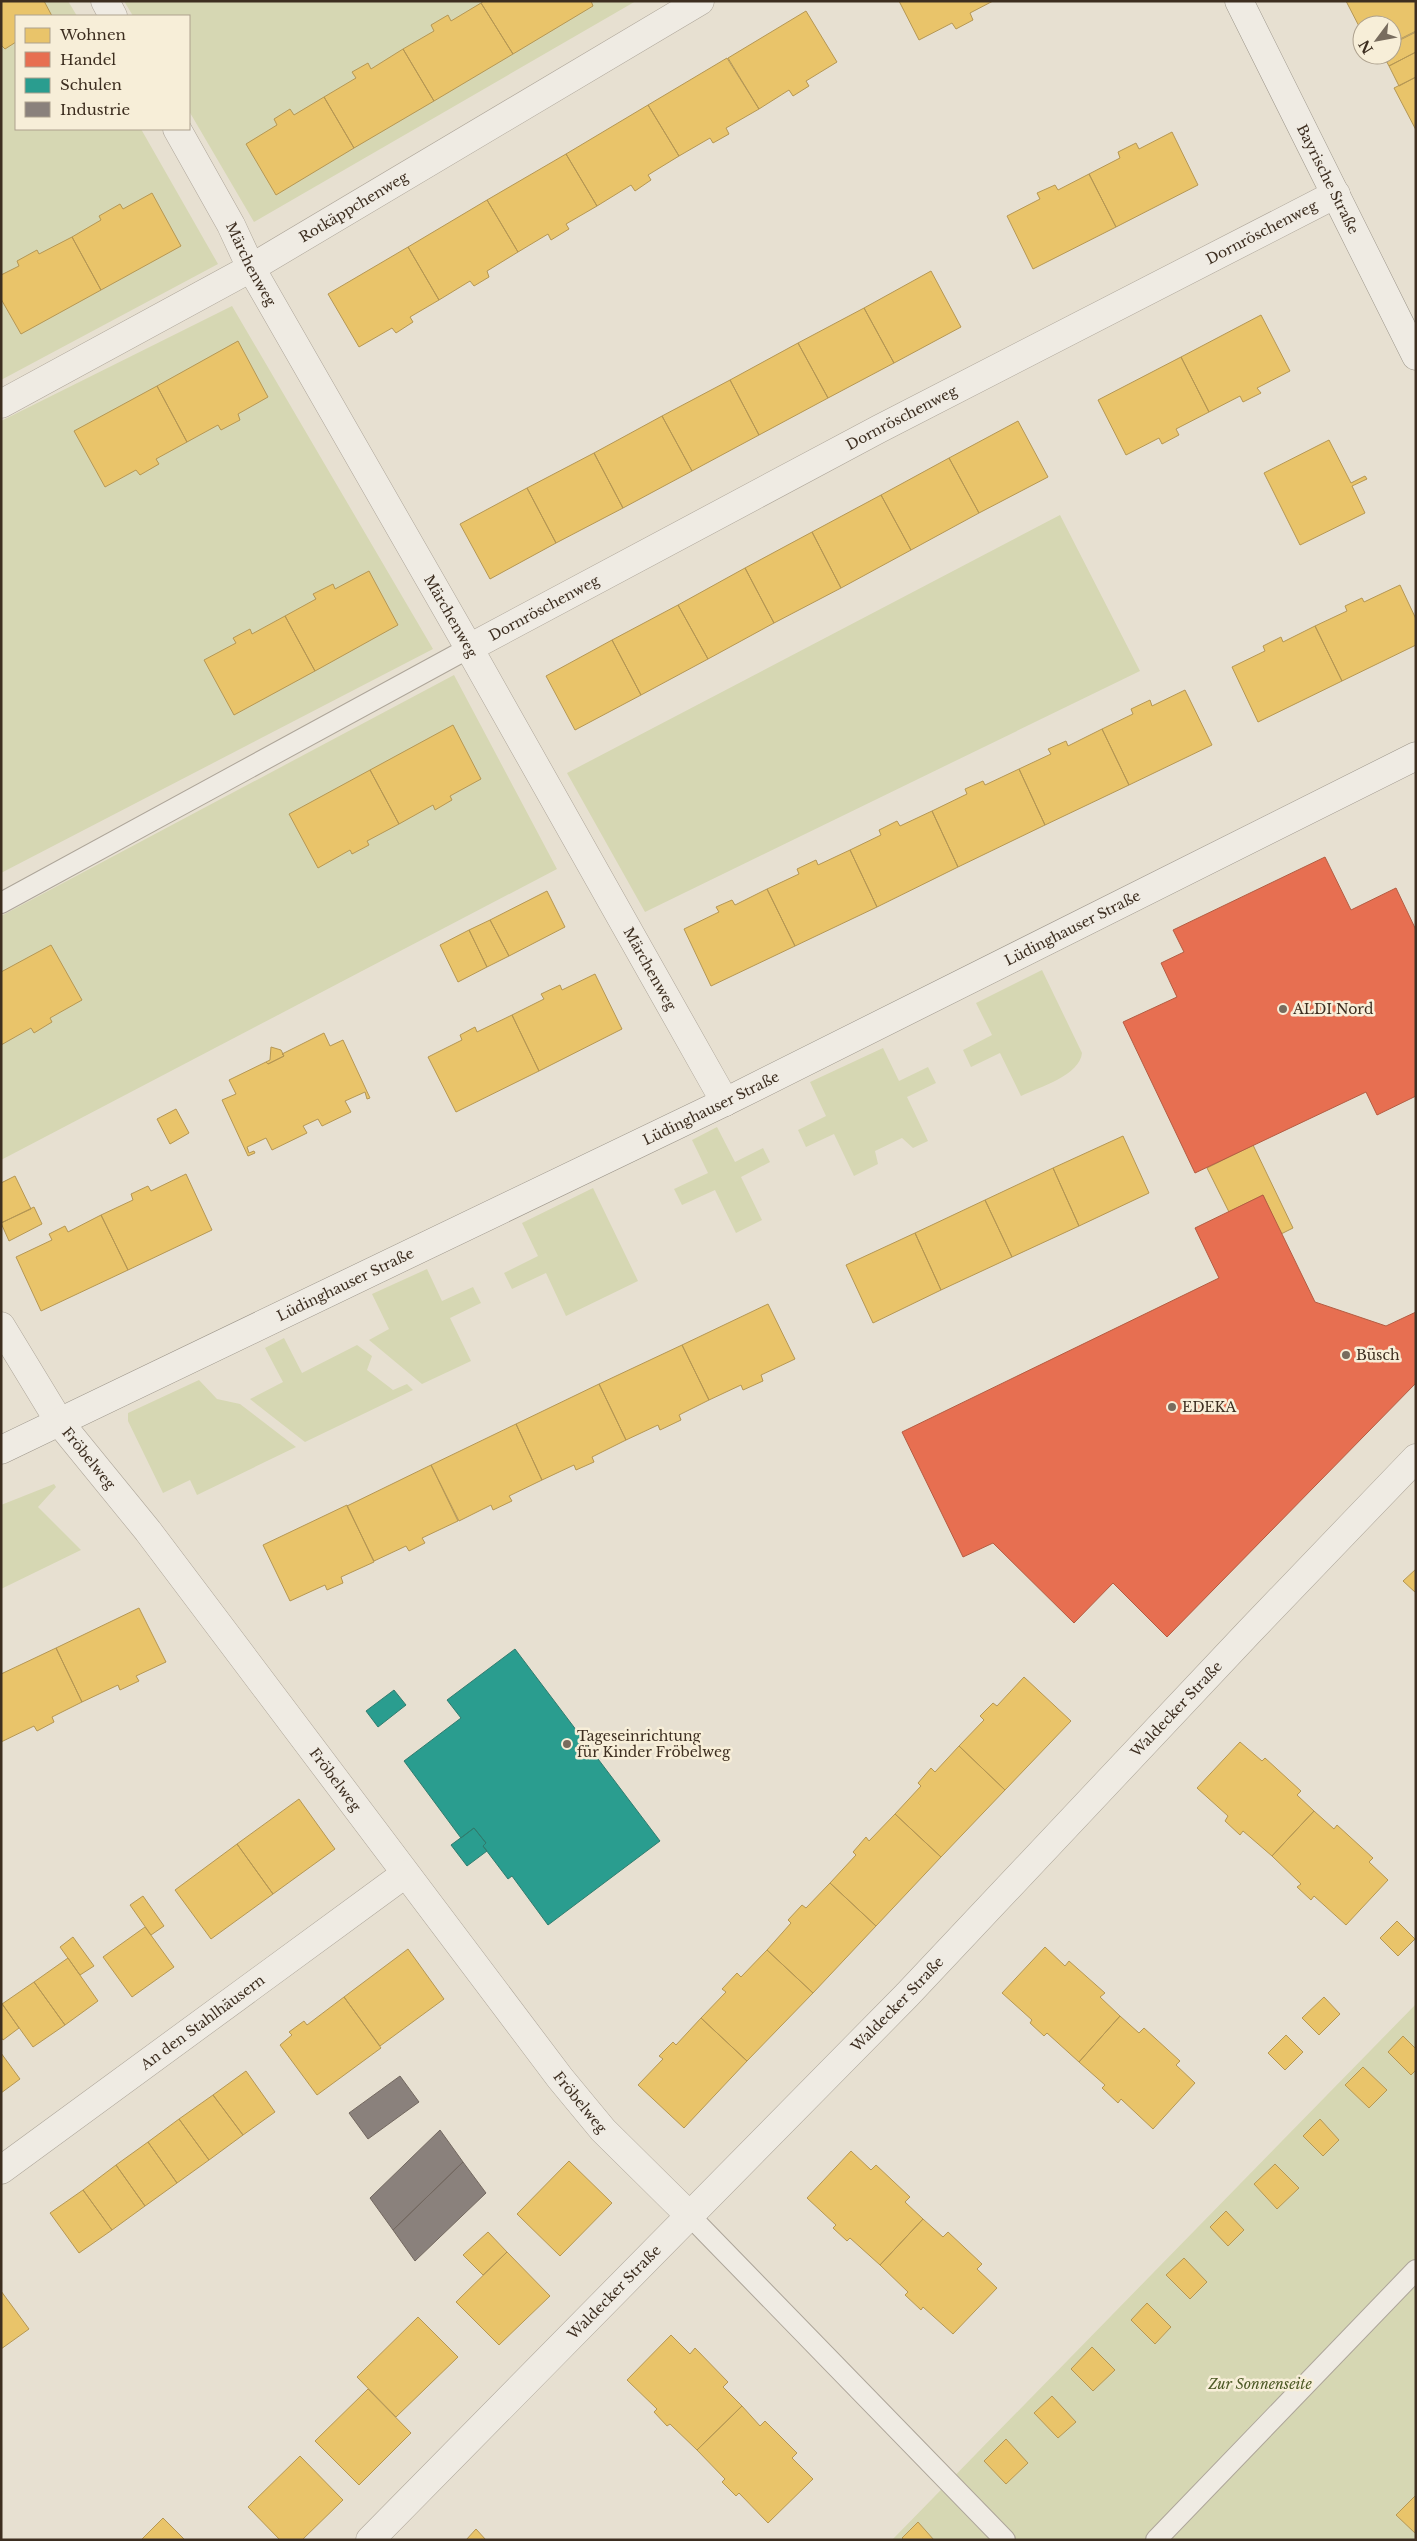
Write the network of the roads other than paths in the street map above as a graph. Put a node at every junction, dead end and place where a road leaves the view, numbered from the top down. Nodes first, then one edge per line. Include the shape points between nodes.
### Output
1 (105, 1) edge
2 (700, 1) edge
3 (1239, 1) edge
4 (112, 15) edge
5 (178, 130) edge
6 (1336, 194) junction
7 (251, 268) junction
8 (1416, 356) edge
9 (1, 404) edge
10 (470, 648) junction
11 (1416, 756) edge
12 (1, 903) edge
13 (725, 1102) junction
14 (1, 1326) edge
15 (60, 1423) junction
16 (1, 1450) edge
17 (1416, 1458) edge
18 (405, 1874) junction
19 (1, 2170) edge
20 (690, 2216) junction
21 (1416, 2270) edge
22 (370, 2540) edge
23 (1005, 2540) edge
24 (1156, 2540) edge

1 - 4 street
2 - 7 street, Rotkäppchenweg
3 - 6 street, Bayrische Straße
5 - 7 street, Märchenweg via 231,225
6 - 8 street, Bayrische Straße
6 - 10 street, Dornröschenweg via 879,428
7 - 9 street, Rotkäppchenweg
7 - 10 street, Märchenweg
10 - 12 lane
10 - 13 street, Märchenweg
11 - 13 street, Lüdinghauser Straße
13 - 15 street, Lüdinghauser Straße
14 - 15 street, Fröbelweg
15 - 16 street, Lüdinghauser Straße
15 - 18 street, Fröbelweg via 154,1538
17 - 20 street, Waldecker Straße via 907,1995
18 - 19 street, An den Stahlhäusern
18 - 20 street, Fröbelweg via 603,2130
20 - 22 street, Waldecker Straße
20 - 23 lane
21 - 24 lane

